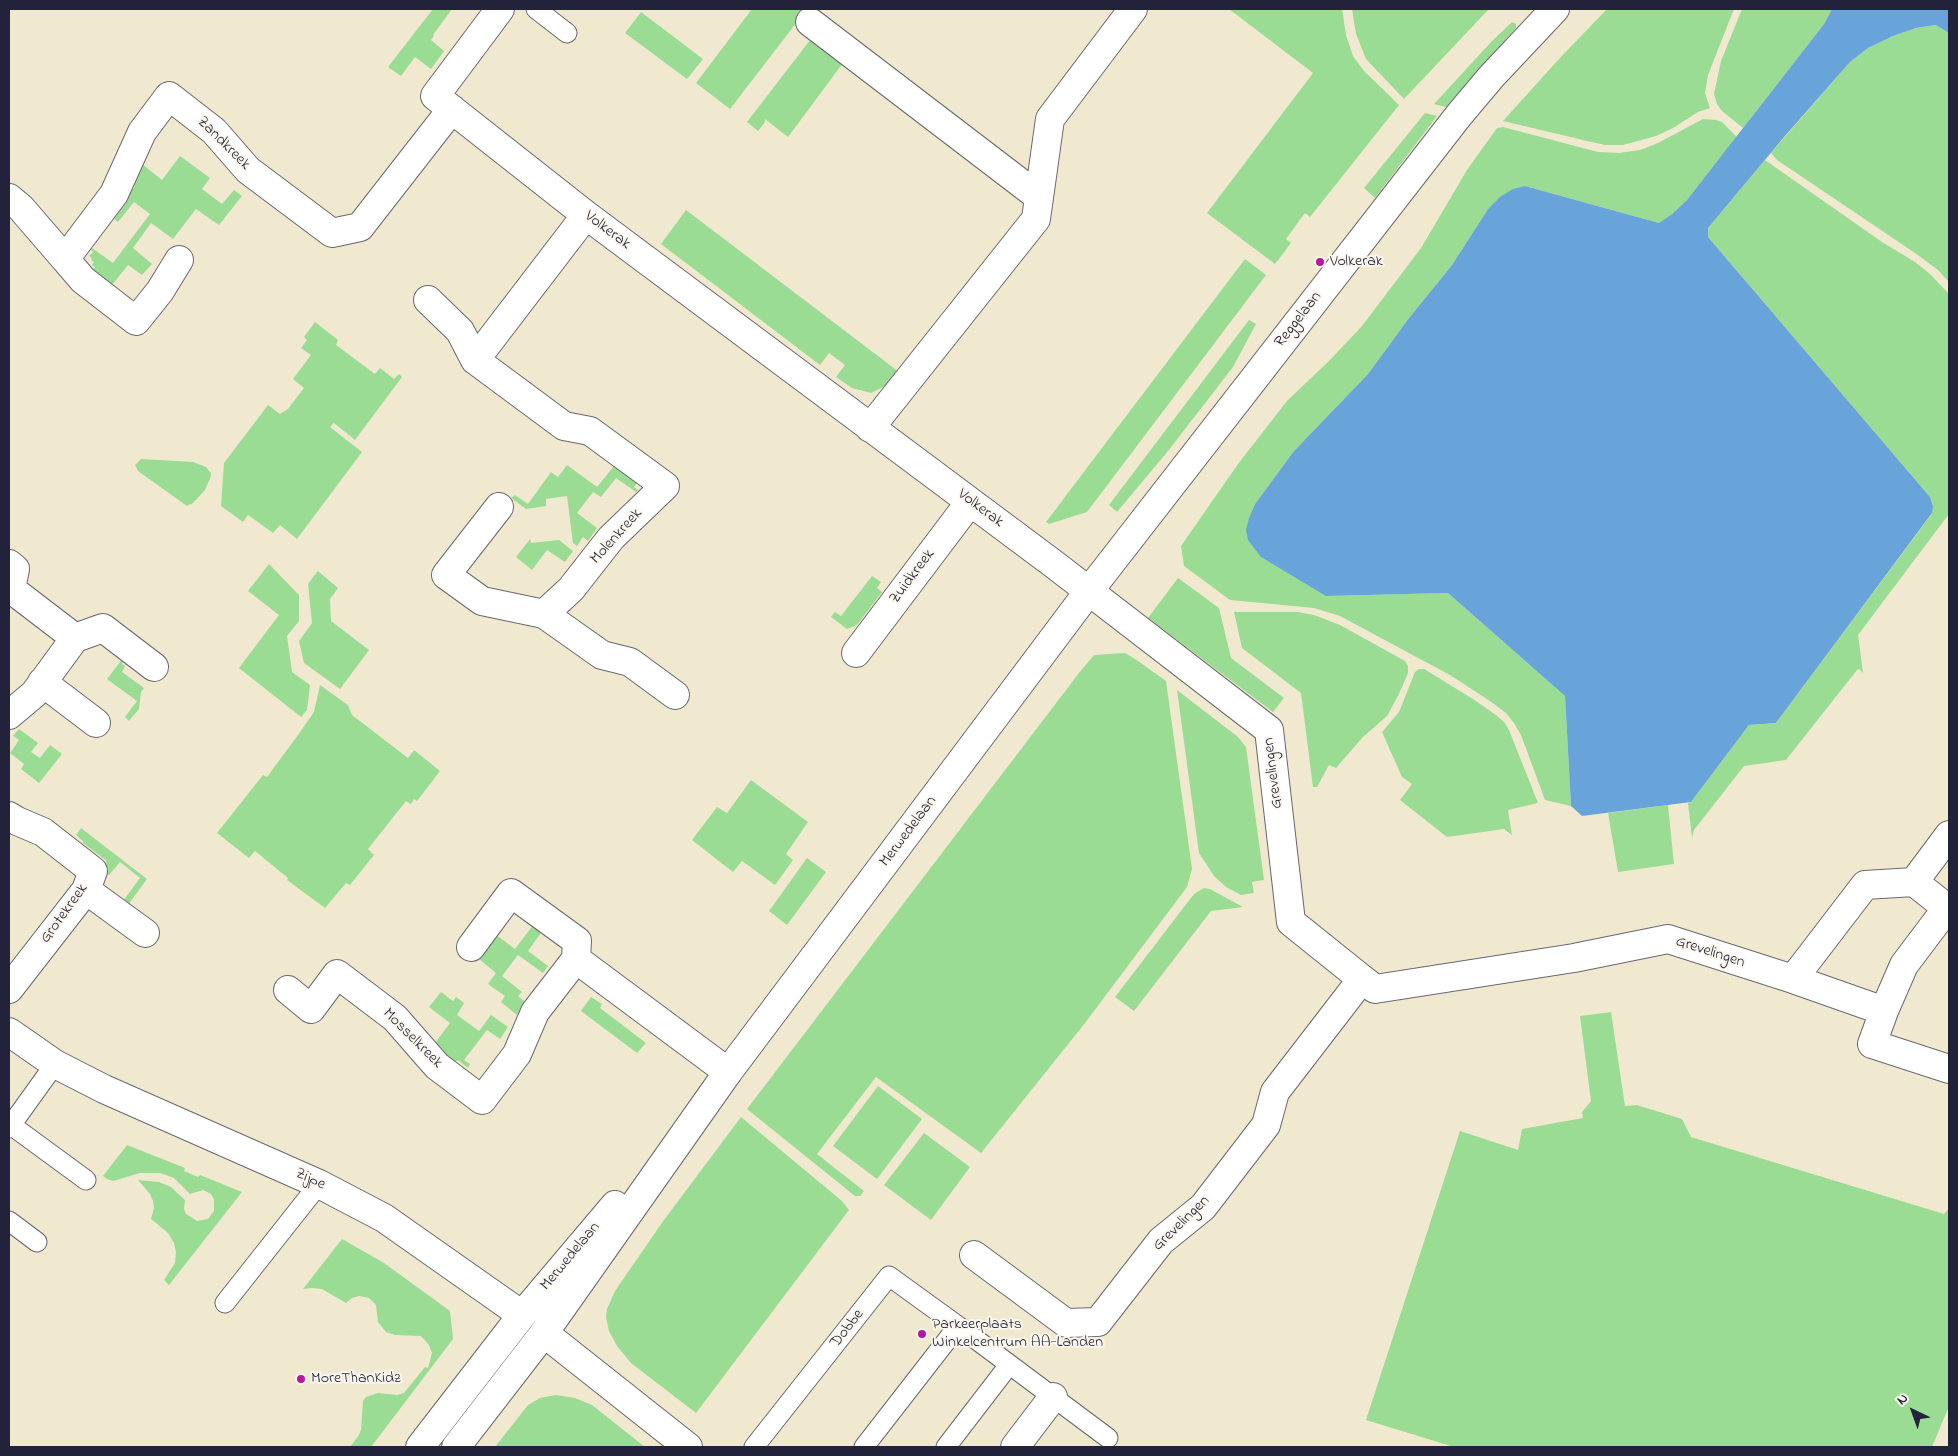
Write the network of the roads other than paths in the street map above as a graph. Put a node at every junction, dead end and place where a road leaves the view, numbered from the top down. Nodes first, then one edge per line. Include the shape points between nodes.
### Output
1 (500, 9) edge
2 (536, 9) edge
3 (1133, 9) edge
4 (1555, 9) edge
5 (810, 22) dead end
6 (567, 33) dead end
7 (452, 109) junction
8 (1039, 197) junction
9 (9, 198) edge
10 (586, 215) junction
11 (65, 259) junction
12 (179, 260) dead end
13 (428, 300) dead end
14 (475, 360) junction
15 (870, 428) junction
16 (970, 502) junction
17 (499, 507) dead end
18 (9, 564) edge
19 (1089, 591) junction
20 (544, 614) junction
21 (75, 638) junction
22 (856, 654) dead end
23 (154, 667) dead end
24 (42, 682) junction
25 (675, 695) dead end
26 (9, 715) edge
27 (96, 723) dead end
28 (9, 816) edge
29 (1949, 835) edge
30 (1914, 882) junction
31 (86, 890) junction
32 (145, 933) dead end
33 (471, 947) dead end
34 (576, 959) junction
35 (1362, 979) junction
36 (1793, 979) junction
37 (9, 989) edge
38 (288, 990) dead end
39 (1884, 1010) junction
40 (9, 1032) edge
41 (55, 1064) junction
42 (1949, 1068) edge
43 (728, 1072) junction
44 (10, 1126) edge
45 (86, 1180) dead end
46 (319, 1184) junction
47 (9, 1221) edge
48 (37, 1242) dead end
49 (974, 1256) dead end
50 (225, 1303) dead end
51 (522, 1315) junction
52 (958, 1326) junction
53 (544, 1333) junction
54 (1009, 1365) junction
55 (1053, 1397) junction
56 (1108, 1438) dead end
57 (420, 1447) edge
58 (456, 1447) edge
59 (688, 1447) edge
60 (754, 1447) edge
61 (864, 1447) edge
62 (946, 1447) edge
63 (1015, 1447) edge

1 - 7 street, Volkerak via 435,96
2 - 6 lane
3 - 8 street via 1050,118
4 - 19 street, Reggelaan via 1459,115
5 - 8 street
7 - 10 street, Volkerak
7 - 11 street, Zandkreek via 360,226 332,233 248,170 214,131 169,96 142,132 114,194
8 - 15 street via 1036,219
9 - 11 street
10 - 14 street
10 - 15 street, Volkerak
11 - 12 street via 84,280 136,321
13 - 14 street, Molenkreek via 460,331
14 - 20 street, Molenkreek via 564,426 590,431 665,486 611,538 572,589
15 - 16 street, Volkerak
16 - 19 street, Volkerak
16 - 22 street, Zuidkreek
17 - 20 street via 446,575 482,601
18 - 21 street via 15,569 11,589
19 - 35 street, Grevelingen via 1269,730 1291,922
19 - 43 street, Merwedelaan
20 - 25 street via 602,655 630,662
21 - 23 street via 103,628
21 - 24 street
24 - 26 street via 34,694
24 - 27 street
28 - 31 street, Grotekreek via 43,832 93,871
29 - 30 street
30 - 36 street via 1865,886
30 - 39 street via 1947,908 1904,965
31 - 32 street
31 - 37 street, Grotekreek
33 - 34 street via 511,893 577,941
34 - 38 street, Mosselkreek via 535,1012 517,1054 482,1100 437,1066 395,1018 337,974 311,1009
34 - 43 street
35 - 36 street, Grevelingen via 1375,989 1574,958 1668,939
35 - 49 street, Grevelingen via 1275,1092 1266,1125 1203,1207 1161,1241 1098,1322 1066,1323
36 - 39 street, Grevelingen
39 - 42 street via 1872,1044
40 - 41 street, Zijpe
41 - 44 lane
41 - 46 street, Zijpe via 104,1090
43 - 51 street, Merwedelaan
43 - 53 street, Merwedelaan
44 - 45 lane
46 - 50 lane
46 - 51 street, Zijpe via 384,1218
47 - 48 lane
51 - 53 street, Zijpe
51 - 57 street, Merwedelaan
52 - 54 lane, Dobbe
52 - 60 lane, Dobbe via 889,1276
52 - 61 lane
53 - 58 street, Merwedelaan
53 - 59 street
54 - 55 lane, Dobbe
54 - 62 lane
55 - 56 lane, Dobbe
55 - 63 street

